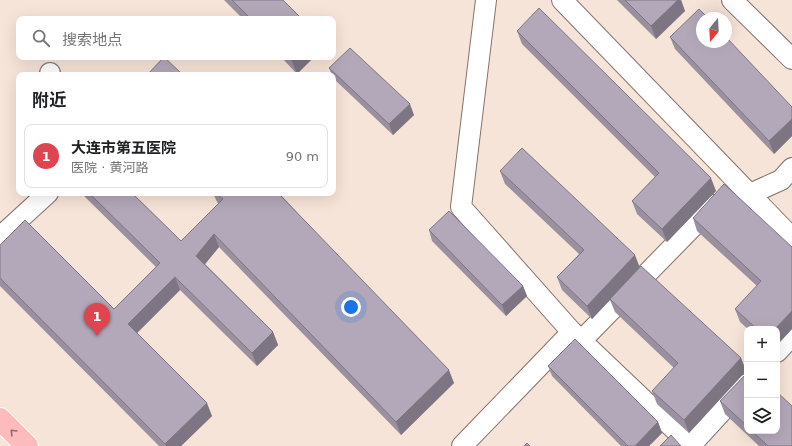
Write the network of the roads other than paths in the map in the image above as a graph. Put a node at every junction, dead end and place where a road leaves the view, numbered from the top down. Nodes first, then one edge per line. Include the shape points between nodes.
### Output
1 (486, 0) edge
2 (562, 0) edge
3 (732, 0) edge
4 (792, 59) edge
5 (792, 168) edge
6 (743, 188) junction
7 (45, 196) edge
8 (0, 237) edge
9 (792, 238) edge
10 (576, 336) junction
11 (792, 336) edge
12 (780, 349) edge
13 (744, 387) edge
14 (0, 418) edge
15 (27, 446) edge
16 (462, 446) edge
17 (691, 446) edge

1 - 10 street via 461,206
2 - 6 street
3 - 4 street
5 - 6 street via 781,180
6 - 9 street
6 - 10 street
7 - 8 street
10 - 16 street
10 - 17 street
11 - 12 street
13 - 17 street
15 -> 14 main road

